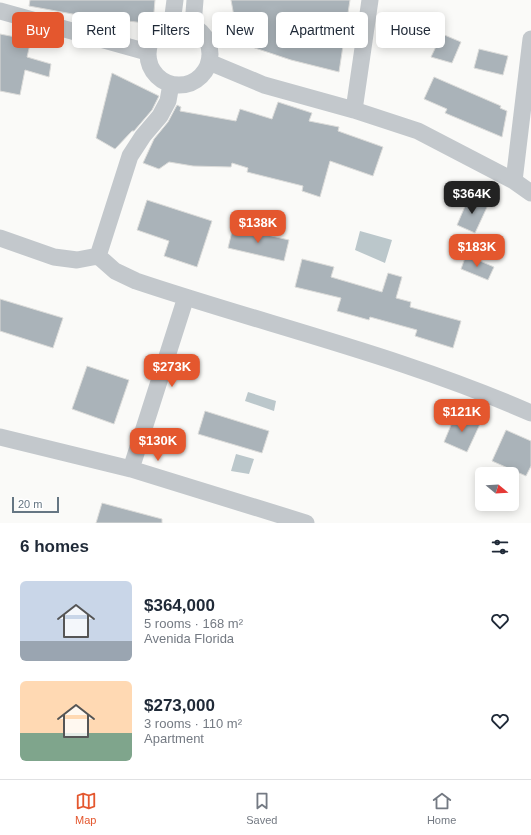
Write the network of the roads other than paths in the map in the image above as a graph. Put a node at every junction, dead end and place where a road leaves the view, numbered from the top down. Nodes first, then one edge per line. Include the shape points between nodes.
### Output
1 (174, 0) edge
2 (196, 0) edge
3 (370, 0) edge
4 (0, 11) edge
5 (173, 12) edge
6 (195, 12) edge
7 (204, 34) edge
8 (531, 39) edge
9 (148, 48) edge
10 (147, 52) junction
11 (209, 62) junction
12 (172, 84) junction
13 (354, 110) junction
14 (514, 181) junction
15 (531, 193) edge
16 (0, 238) edge
17 (98, 256) junction
18 (186, 298) junction
19 (531, 413) edge
20 (0, 437) edge
21 (131, 469) junction
22 (306, 523) edge

1 - 5 street
2 - 6 street
3 - 13 street
4 - 10 street
7 - 11 street via 210,47
8 - 14 street
9 - 10 street
10 - 12 street via 154,72 161,80
11 - 12 street via 204,73 195,81 183,85
11 - 13 street via 264,85
12 - 17 street via 168,101 160,116 130,156
13 - 14 street via 418,132
14 - 15 street
16 - 17 street via 54,257 77,260
17 - 18 street via 115,270 136,281
18 - 19 street via 372,355 499,399
18 - 21 street
20 - 21 street
21 - 22 street

